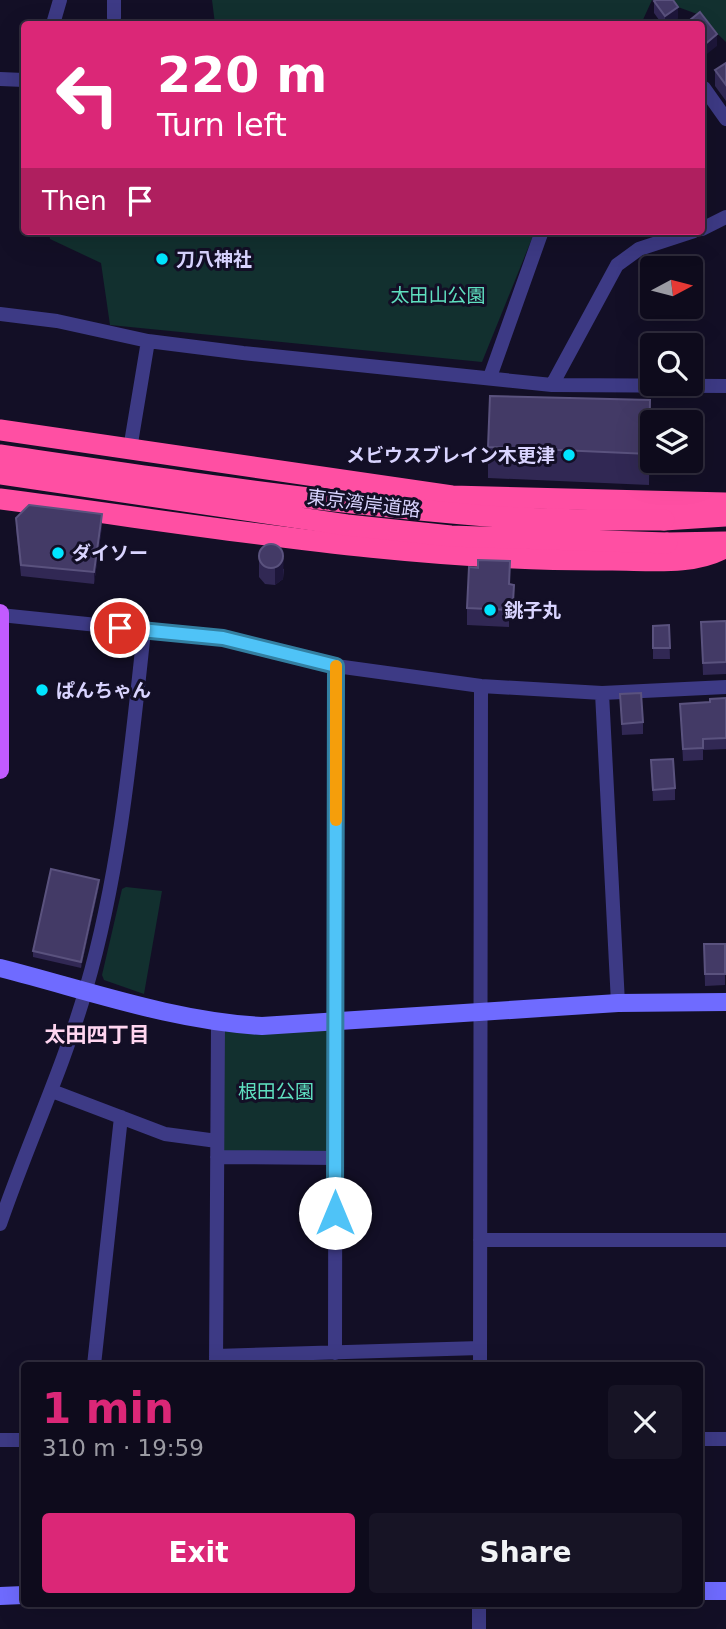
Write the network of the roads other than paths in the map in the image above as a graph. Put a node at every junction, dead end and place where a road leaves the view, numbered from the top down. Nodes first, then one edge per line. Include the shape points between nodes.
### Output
1 (61, 0) edge
2 (114, 0) edge
3 (114, 18) dead end
4 (54, 21) edge
5 (0, 79) edge
6 (21, 80) edge
7 (705, 89) edge
8 (726, 119) edge
9 (726, 217) edge
10 (705, 228) edge
11 (541, 235) edge
12 (682, 235) edge
13 (0, 314) edge
14 (148, 341) junction
15 (490, 377) junction
16 (552, 385) junction
17 (726, 386) edge
18 (0, 430) edge
19 (130, 449) junction
20 (0, 455) edge
21 (0, 474) edge
22 (0, 499) edge
23 (726, 503) edge
24 (726, 516) edge
25 (726, 542) edge
26 (726, 547) edge
27 (0, 615) edge
28 (144, 631) junction
29 (336, 666) junction
30 (481, 686) junction
31 (726, 687) edge
32 (602, 693) junction
33 (0, 770) edge
34 (0, 968) edge
35 (86, 990) junction
36 (726, 1002) edge
37 (618, 1003) junction
38 (480, 1012) junction
39 (336, 1021) junction
40 (218, 1024) junction
41 (52, 1091) junction
42 (121, 1117) junction
43 (217, 1141) junction
44 (218, 1157) junction
45 (335, 1158) junction
46 (0, 1224) edge
47 (480, 1240) junction
48 (726, 1240) edge
49 (480, 1348) junction
50 (335, 1353) junction
51 (216, 1360) edge
52 (94, 1362) edge
53 (480, 1362) edge
54 (703, 1439) edge
55 (726, 1439) edge
56 (0, 1440) edge
57 (21, 1440) edge
58 (703, 1591) edge
59 (726, 1591) edge
60 (0, 1595) edge
61 (21, 1595) edge
62 (479, 1607) edge
63 (479, 1629) edge

1 - 4 street
2 - 3 street
5 - 6 street
7 - 8 street
9 - 10 street
11 - 15 street
12 - 16 street via 639,249 617,265
13 - 14 street
14 - 15 street
14 - 19 street
15 - 16 street
16 - 17 street
18 - 19 highway
19 - 23 highway via 452,496
20 - 24 highway, 東京湾岸道路, bridge via 250,491 453,513 557,520
21 - 25 highway, 東京湾岸道路, bridge via 451,536
22 - 26 highway via 453,556 669,560 710,557
27 - 28 street
27 - 33 main road
28 - 29 street via 223,638
28 - 35 street via 115,862
29 - 30 street
29 - 39 street
30 - 32 street
30 - 38 street
31 - 32 street
32 - 37 street
34 - 35 street
35 - 40 street via 168,1015
35 - 41 street
36 - 37 street
37 - 38 street
38 - 39 street
38 - 47 street
39 - 40 street
39 - 45 street
40 - 43 street
41 - 42 street
41 - 46 street
42 - 43 street via 165,1134
42 - 52 street
43 - 44 street
44 - 45 street
44 - 51 street
45 - 50 street
47 - 48 street
47 - 49 street
49 - 50 street
49 - 53 street
50 - 51 street
54 - 55 street
56 - 57 street
58 - 59 street
60 - 61 street
62 - 63 street

